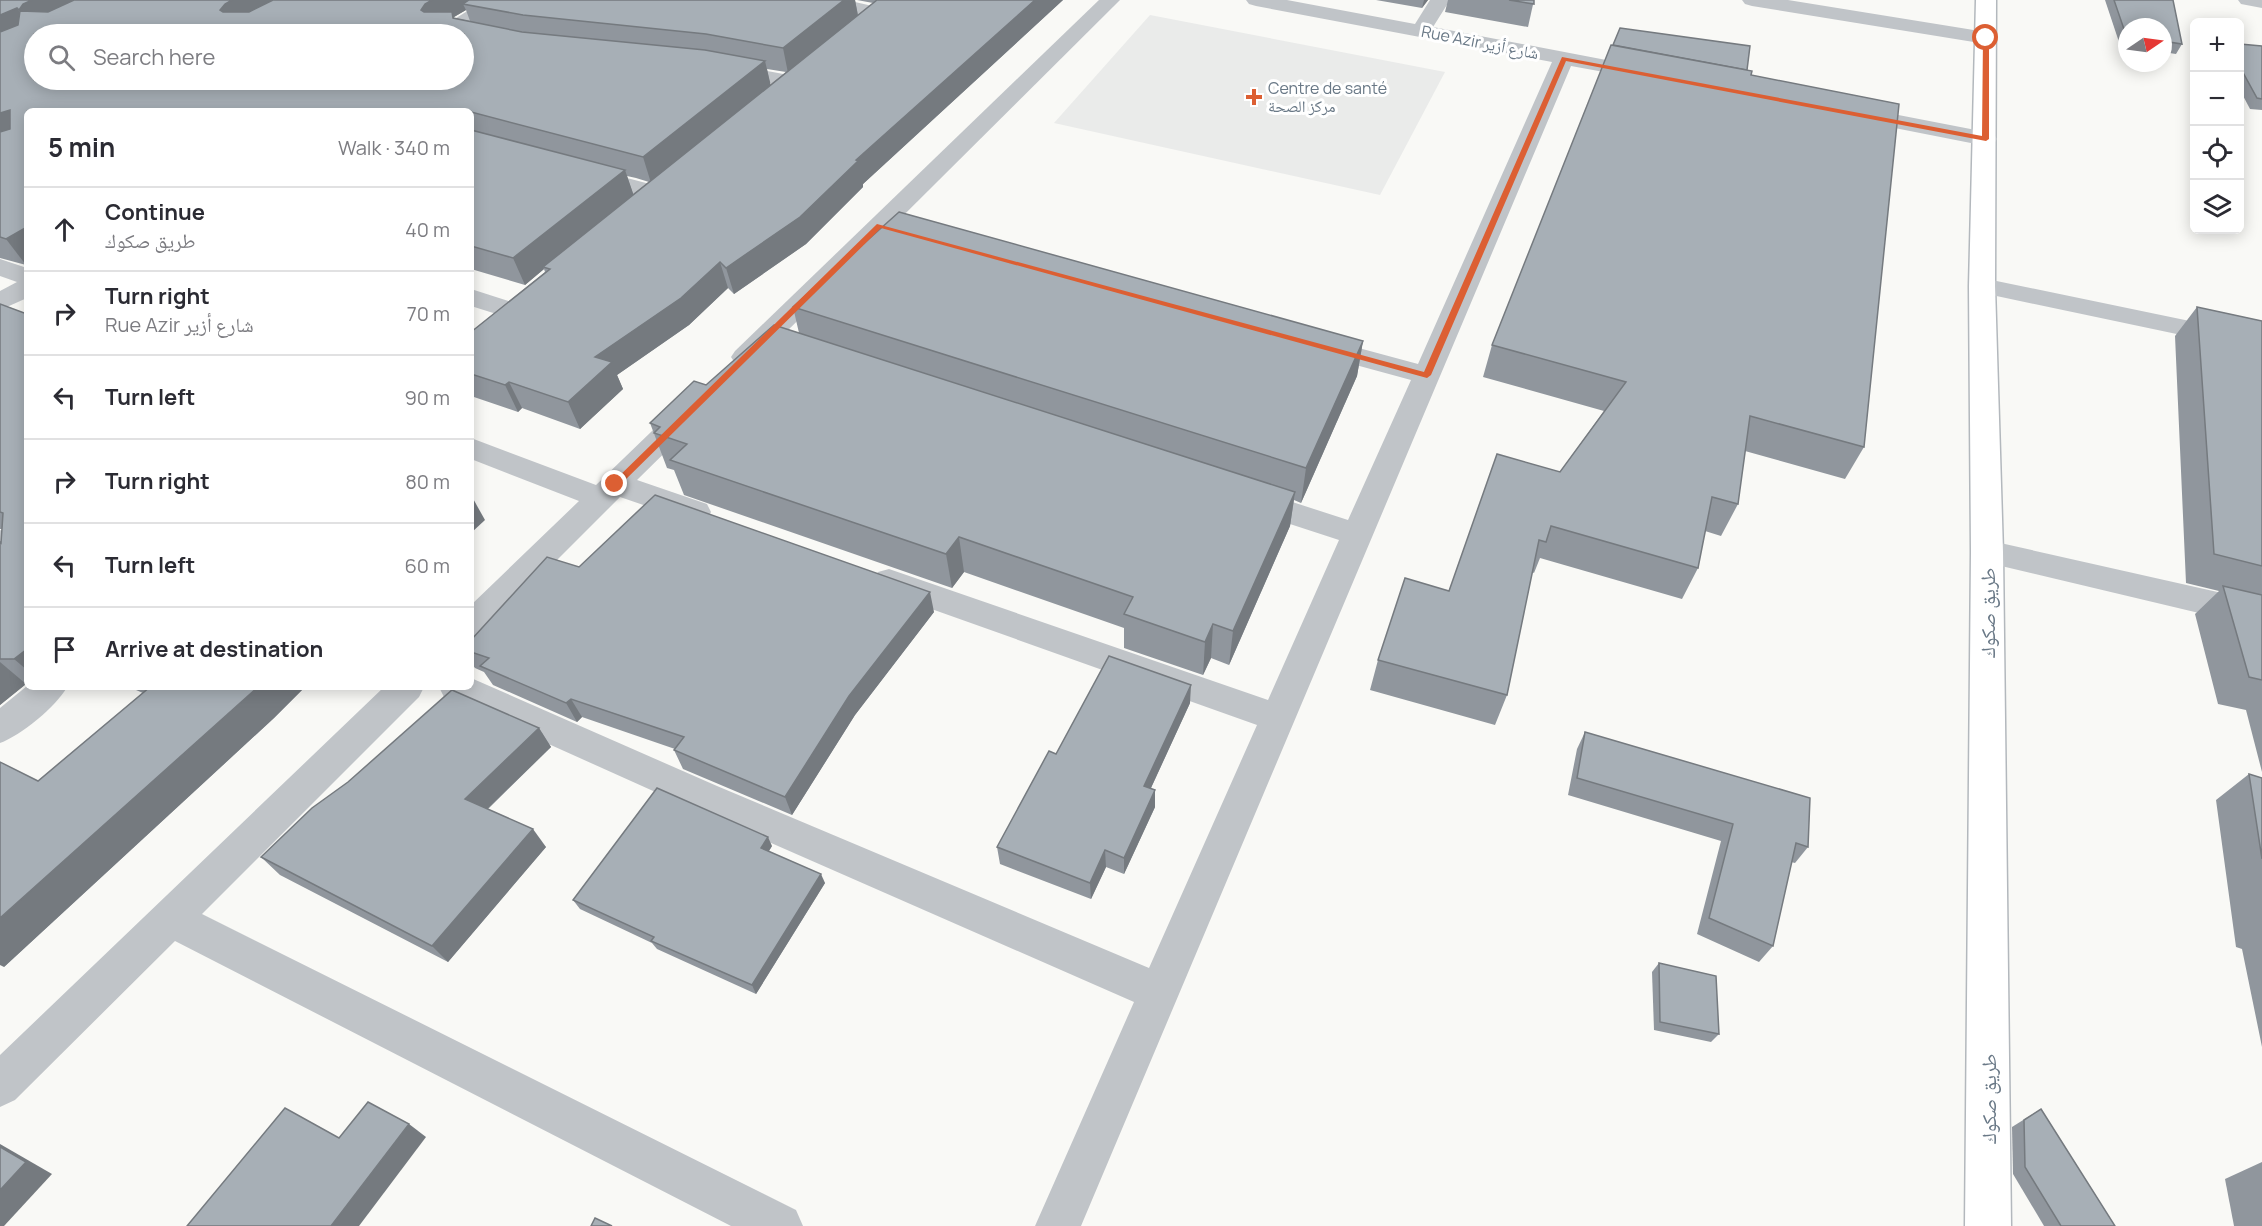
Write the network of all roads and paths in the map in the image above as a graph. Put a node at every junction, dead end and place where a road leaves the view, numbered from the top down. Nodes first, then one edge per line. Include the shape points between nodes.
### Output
1 (499, 0) edge
2 (819, 0) edge
3 (1110, 0) edge
4 (1256, 0) edge
5 (1440, 0) edge
6 (1752, 0) edge
7 (1986, 0) edge
8 (2248, 0) edge
9 (2262, 2) edge
10 (886, 6) edge
11 (460, 24) edge
12 (1421, 31) junction
13 (853, 33) edge
14 (474, 36) edge
15 (480, 37) edge
16 (1986, 38) junction
17 (1564, 58) junction
18 (700, 65) edge
19 (1670, 79) edge
20 (776, 97) edge
21 (1833, 110) edge
22 (1986, 139) junction
23 (569, 170) edge
24 (675, 178) edge
25 (657, 193) junction
26 (639, 208) edge
27 (0, 267) edge
28 (24, 276) edge
29 (1982, 286) junction
30 (24, 289) edge
31 (474, 298) edge
32 (0, 302) edge
33 (513, 310) edge
34 (1290, 338) edge
35 (2262, 344) edge
36 (730, 372) edge
37 (1427, 375) junction
38 (705, 396) edge
39 (474, 449) edge
40 (608, 491) junction
41 (1225, 492) edge
42 (728, 524) edge
43 (1358, 535) junction
44 (0, 542) edge
45 (1987, 552) junction
46 (24, 554) edge
47 (862, 571) edge
48 (2262, 615) edge
49 (474, 621) edge
50 (46, 690) edge
51 (404, 690) edge
52 (463, 690) edge
53 (1279, 718) junction
54 (0, 728) edge
55 (170, 918) junction
56 (1159, 992) junction
57 (0, 1085) edge
58 (780, 1226) edge
59 (1058, 1226) edge
60 (1988, 1226) edge

1 - 11 street
2 - 10 street
3 - 36 street via 891,229 773,344
4 - 12 street, Rue Azir شارع أزير
5 - 12 street
6 - 16 street
7 - 16 street, طريق صكوك
8 - 9 street
10 - 13 street
12 - 17 street, Rue Azir شارع أزير
14 - 15 street
16 - 22 street, طريق صكوك
17 - 19 street, Rue Azir شارع أزير
17 - 37 street
18 - 20 street via 802,75
21 - 22 street
22 - 29 street, طريق صكوك
23 - 25 street
24 - 25 street
25 - 26 street
27 - 28 street
29 - 35 street
29 - 45 street, طريق صكوك
30 - 32 street
31 - 33 street
34 - 37 street
37 - 43 street
38 - 40 street
39 - 40 street
40 - 42 street
40 - 49 street
41 - 43 street
43 - 53 street
44 - 46 street
45 - 48 street
45 - 60 street, طريق صكوك
47 - 53 street
50 - 54 street
51 - 55 street
52 - 56 street
53 - 56 street
55 - 57 street
55 - 58 street
56 - 59 street

